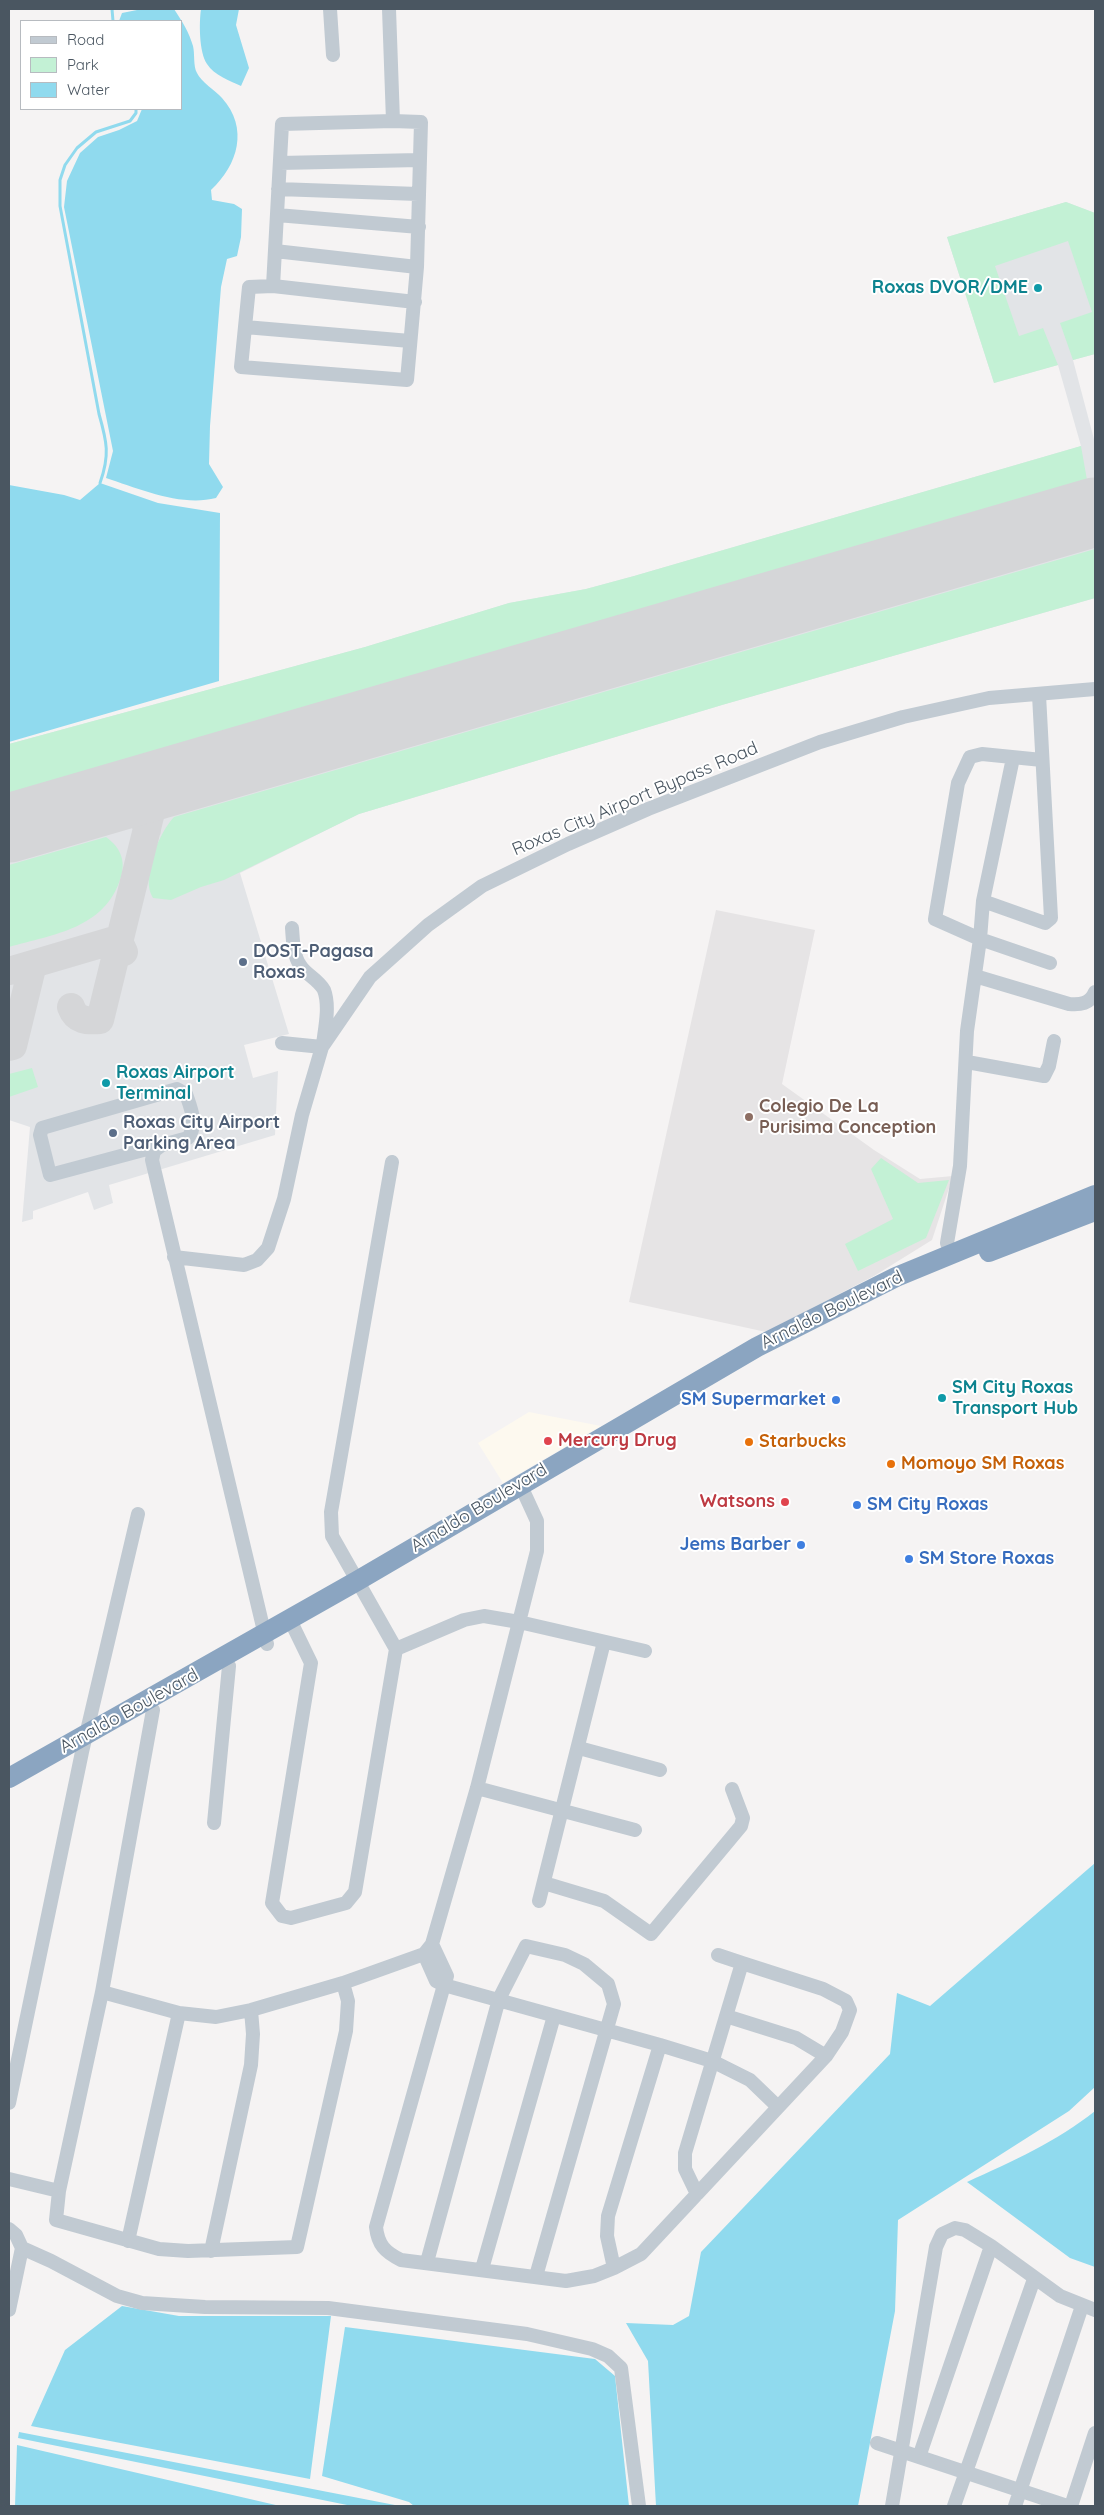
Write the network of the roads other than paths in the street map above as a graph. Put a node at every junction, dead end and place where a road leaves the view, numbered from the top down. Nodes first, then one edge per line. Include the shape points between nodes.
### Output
1 (330, 9) edge
2 (390, 9) edge
3 (333, 55) dead end
4 (393, 121) junction
5 (419, 160) junction
6 (280, 163) junction
7 (278, 188) junction
8 (418, 194) junction
9 (277, 215) junction
10 (419, 227) junction
11 (274, 251) junction
12 (417, 267) junction
13 (273, 286) junction
14 (415, 302) junction
15 (245, 327) junction
16 (410, 341) junction
17 (1095, 689) edge
18 (1039, 694) junction
19 (1013, 758) junction
20 (1042, 760) junction
21 (983, 900) junction
22 (292, 928) dead end
23 (980, 939) junction
24 (1050, 963) dead end
25 (975, 976) junction
26 (1095, 992) edge
27 (1054, 1041) dead end
28 (282, 1042) dead end
29 (322, 1047) junction
30 (967, 1062) junction
31 (162, 1145) junction
32 (136, 1152) junction
33 (152, 1160) junction
34 (392, 1162) dead end
35 (1095, 1194) edge
36 (1095, 1211) edge
37 (174, 1257) junction
38 (940, 1263) junction
39 (523, 1489) junction
40 (138, 1514) dead end
41 (359, 1586) junction
42 (519, 1622) junction
43 (294, 1628) junction
44 (266, 1639) junction
45 (604, 1642) junction
46 (396, 1649) junction
47 (645, 1651) dead end
48 (229, 1666) junction
49 (176, 1690) junction
50 (153, 1710) junction
51 (83, 1744) junction
52 (578, 1748) junction
53 (660, 1770) dead end
54 (9, 1778) edge
55 (477, 1788) junction
56 (732, 1789) dead end
57 (9, 1791) edge
58 (563, 1810) junction
59 (214, 1823) dead end
60 (634, 1830) dead end
61 (544, 1884) junction
62 (539, 1902) dead end
63 (428, 1949) junction
64 (718, 1955) dead end
65 (742, 1963) junction
66 (343, 1983) junction
67 (444, 1985) junction
68 (102, 1992) junction
69 (499, 1999) junction
70 (251, 2010) junction
71 (179, 2013) junction
72 (554, 2016) junction
73 (726, 2016) junction
74 (606, 2031) junction
75 (660, 2045) junction
76 (826, 2056) junction
77 (712, 2061) junction
78 (9, 2103) edge
79 (777, 2106) junction
80 (9, 2179) edge
81 (59, 2191) junction
82 (697, 2194) junction
83 (9, 2229) edge
84 (128, 2241) junction
85 (991, 2246) junction
86 (22, 2248) junction
87 (211, 2251) junction
88 (428, 2262) junction
89 (614, 2268) junction
90 (482, 2269) junction
91 (536, 2276) junction
92 (1034, 2279) junction
93 (1089, 2308) edge
94 (9, 2310) edge
95 (1095, 2433) edge
96 (877, 2443) dead end
97 (901, 2451) junction
98 (919, 2457) junction
99 (966, 2472) junction
100 (1021, 2490) junction
101 (639, 2506) edge
102 (892, 2506) edge
103 (954, 2506) edge
104 (1015, 2506) edge
105 (1069, 2506) edge

1 - 3 street
2 - 4 street
4 - 5 street via 421,122
4 - 6 street via 282,124
5 - 6 street
5 - 8 street
6 - 7 street
7 - 8 street
7 - 9 street
8 - 10 street
9 - 10 street
9 - 11 street
10 - 12 street
11 - 12 street
11 - 13 street
12 - 14 street
13 - 14 street
13 - 15 street via 250,287
14 - 16 street
15 - 16 street
15 - 16 street via 241,367 407,380
17 - 18 street, Roxas City Airport Bypass Road
18 - 20 street
18 - 29 street, Roxas City Airport Bypass Road via 989,698 903,717 820,742 648,809 542,856 482,886 428,925 370,977
19 - 20 street
19 - 21 street
19 - 23 street via 982,754 970,757 958,783 935,919
20 - 21 street via 1051,918 1044,923
21 - 23 street
22 - 29 street via 300,966 324,991 327,1016
23 - 24 street
23 - 25 street
25 - 26 street via 1068,1004 1081,1005 1092,999
25 - 30 street via 967,1030
27 - 30 street via 1044,1076
28 - 29 street
29 - 37 street, Roxas City Airport Bypass Road via 302,1115 284,1199 268,1248 257,1260 244,1264
30 - 38 street via 960,1166 947,1243
31 - 32 street
31 - 32 street via 188,1138 192,1132 193,1120 182,1090 150,1096 40,1131 49,1173 53,1176
31 - 33 street via 154,1151
32 - 33 street
33 - 37 street
34 - 41 street via 331,1512 332,1536
35 - 38 highway, Arnaldo Boulevard
36 - 38 highway, Arnaldo Boulevard
37 - 44 street
38 - 39 highway, Arnaldo Boulevard via 868,1303 760,1352
39 - 41 highway, Arnaldo Boulevard
39 - 42 street via 537,1521 537,1550
40 - 51 street
41 - 43 highway, Arnaldo Boulevard
41 - 44 highway, Arnaldo Boulevard
41 - 46 street
42 - 45 street
42 - 46 street via 484,1616 464,1620
42 - 55 street
43 - 44 highway, Arnaldo Boulevard
43 - 46 street via 311,1663 272,1903 282,1916 291,1918 346,1903 355,1892
44 - 48 highway, Arnaldo Boulevard
44 - 49 highway, Arnaldo Boulevard
45 - 47 street
45 - 52 street
48 - 49 highway, Arnaldo Boulevard
48 - 59 street
49 - 50 highway, Arnaldo Boulevard
49 - 51 highway, Arnaldo Boulevard
50 - 51 highway, Arnaldo Boulevard
50 - 68 street
51 - 54 highway, Arnaldo Boulevard
51 - 57 highway, Arnaldo Boulevard
51 - 78 street
52 - 53 street
52 - 58 street
55 - 58 street
55 - 63 street
56 - 61 street via 743,1818 741,1826 651,1934 604,1901
58 - 60 street
58 - 61 street
61 - 62 street
63 - 66 street
63 - 67 street via 448,1976
64 - 65 street
65 - 73 street
65 - 76 street via 823,1989 846,2001 850,2010 842,2032
66 - 70 street
66 - 87 street via 348,2001 346,2031 297,2247
67 - 69 street
67 - 88 street via 376,2228 378,2242 388,2253 401,2260
68 - 71 street
68 - 81 street
69 - 72 street
69 - 74 street via 526,1946 565,1955 584,1964 608,1984 614,2004
69 - 88 street
70 - 71 street via 216,2017
70 - 87 street via 251,2064
71 - 84 street
72 - 74 street
72 - 90 street
73 - 76 street via 796,2038
73 - 77 street
74 - 75 street
74 - 91 street
75 - 77 street
75 - 89 street via 608,2216 607,2236
76 - 79 street
77 - 79 street via 750,2080
77 - 82 street via 685,2154 685,2169
79 - 82 street
80 - 81 street
81 - 84 street via 56,2220
82 - 89 street via 641,2254
83 - 86 street
84 - 87 street via 159,2249
85 - 92 street
85 - 97 street via 961,2228 950,2230 939,2238
85 - 98 street
86 - 94 street
86 - 101 street via 117,2296 142,2303 328,2308 527,2334 592,2349 608,2356 621,2368
88 - 90 street
89 - 91 street via 566,2281
90 - 91 street
92 - 93 street via 1060,2296
92 - 99 street
93 - 100 street
95 - 105 street
96 - 97 street
97 - 98 street
97 - 102 street
98 - 99 street
99 - 100 street
99 - 103 street
100 - 104 street
100 - 105 street

